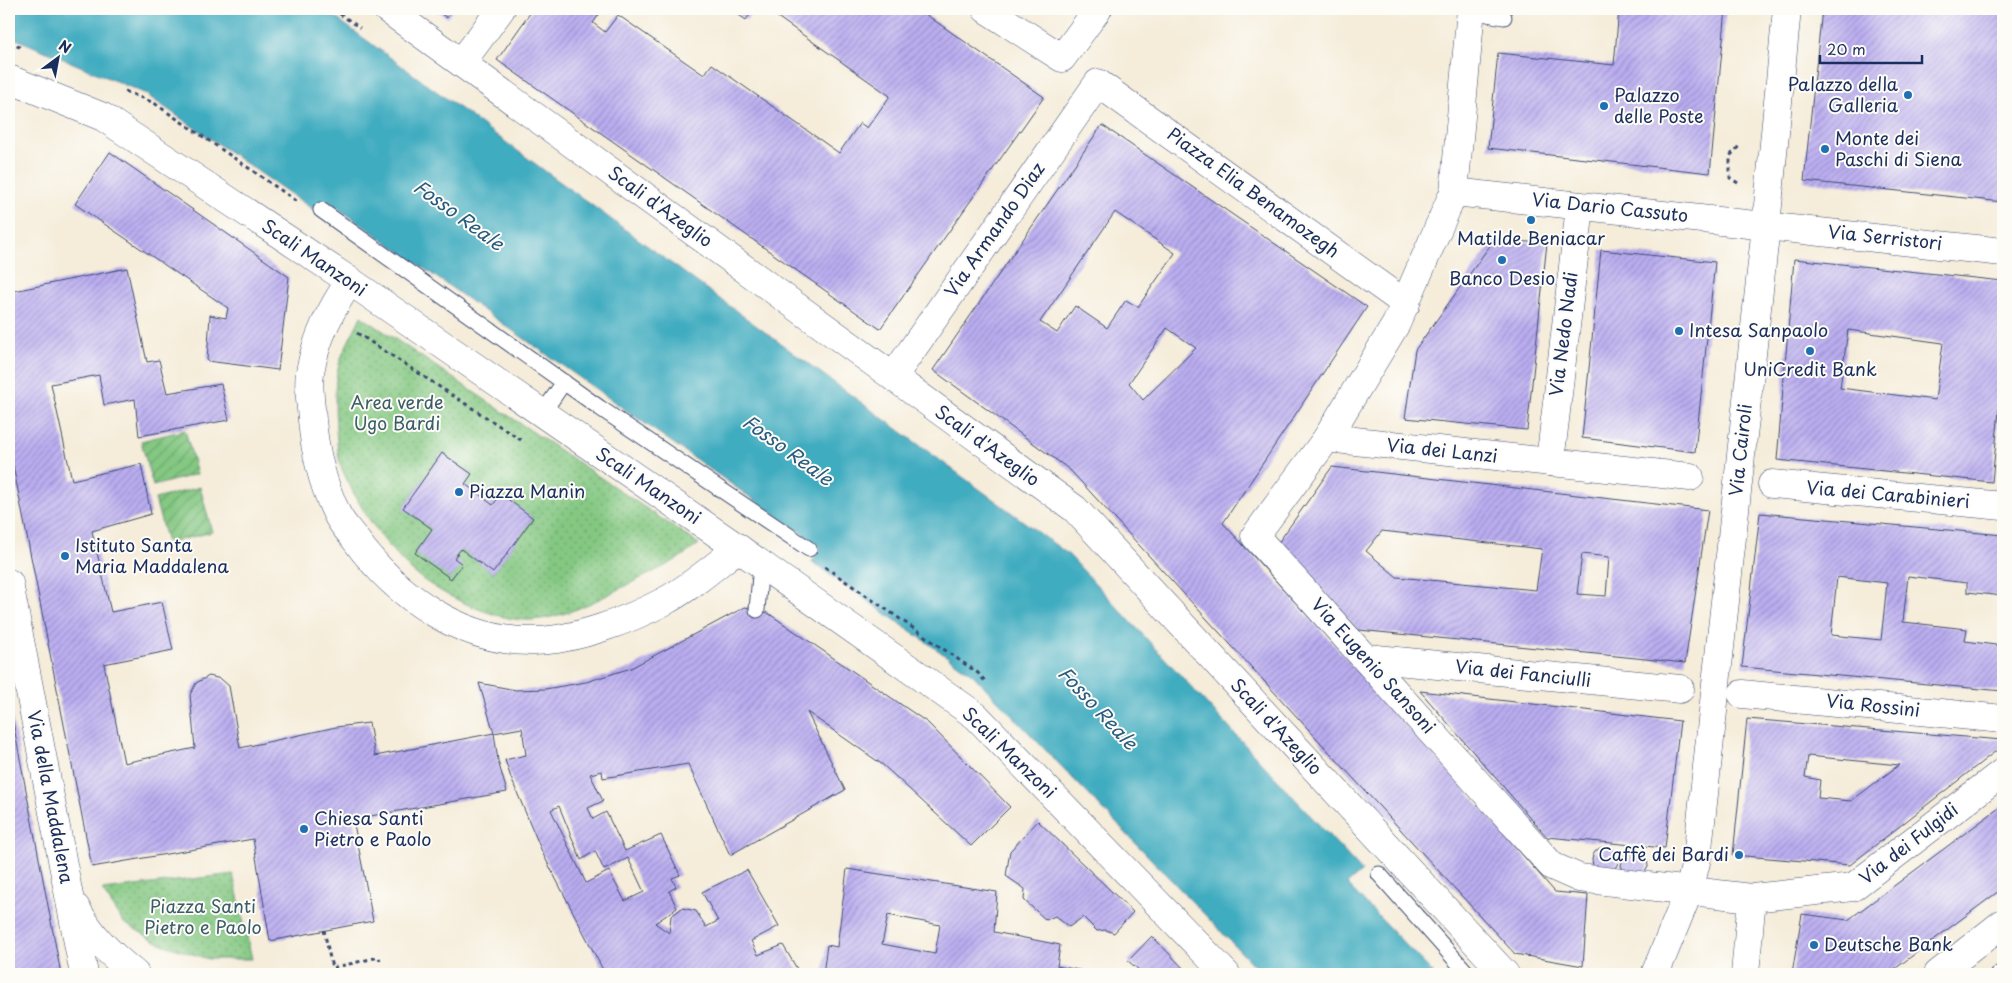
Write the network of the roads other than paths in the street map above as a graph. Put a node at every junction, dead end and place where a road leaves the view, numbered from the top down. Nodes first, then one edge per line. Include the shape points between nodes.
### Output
1 (387, 9) edge
2 (501, 9) edge
3 (986, 9) edge
4 (1098, 9) edge
5 (1787, 9) edge
6 (1471, 10) edge
7 (1504, 17) dead end
8 (462, 62) junction
9 (9, 79) edge
10 (1098, 83) joint
11 (1454, 192) junction
12 (1580, 207) junction
13 (321, 210) dead end
14 (1766, 226) junction
15 (2003, 252) edge
16 (350, 281) junction
17 (1401, 314) junction
18 (893, 377) junction
19 (564, 382) junction
20 (542, 414) junction
21 (1327, 438) junction
22 (1550, 462) junction
23 (1690, 477) dead end
24 (1772, 484) dead end
25 (2003, 506) edge
26 (738, 548) junction
27 (809, 549) dead end
28 (761, 564) junction
29 (9, 583) edge
30 (757, 610) dead end
31 (1367, 658) junction
32 (18, 676) edge
33 (1680, 689) dead end
34 (1742, 694) dead end
35 (2003, 719) edge
36 (2003, 772) edge
37 (1380, 874) dead end
38 (1689, 891) junction
39 (68, 894) junction
40 (1752, 898) junction
41 (2003, 924) edge
42 (2003, 971) edge
43 (84, 974) edge
44 (136, 974) edge
45 (1226, 974) edge
46 (1468, 974) edge
47 (1505, 974) edge
48 (1655, 974) edge
49 (1745, 974) edge
50 (1938, 974) edge
51 (1999, 974) edge

1 - 8 street, Scali d'Azeglio
2 - 8 street
3 - 4 street via 1062,58
5 - 14 street, Via Cairoli
6 - 7 lane
6 - 11 street
8 - 18 street, Scali d'Azeglio
9 - 16 street, Scali Manzoni via 103,118
10 - 17 street, Piazza Elia Benamozegh
10 - 18 street, Via Armando Diaz
11 - 12 street, Via Dario Cassuto
11 - 17 street
12 - 14 street, Via Dario Cassuto
12 - 22 street, Via Nedo Nadi
13 - 19 lane
14 - 15 street, Via Serristori
14 - 38 street, Via Cairoli via 1697,858
16 - 20 street, Scali Manzoni
16 - 26 street via 328,320 310,369 314,440 323,478 338,516 366,555 418,603 441,617 491,637 535,642 575,636 665,601
17 - 21 street
18 - 47 street, Scali d'Azeglio via 1075,510
19 - 20 lane
19 - 27 lane
20 - 26 street, Scali Manzoni
21 - 22 street, Via dei Lanzi
21 - 31 street, Via Eugenio Sansoni via 1255,536
22 - 23 street, Via dei Lanzi
24 - 25 street, Via dei Carabinieri
26 - 28 street, Scali Manzoni
28 - 30 lane
28 - 45 street, Scali Manzoni via 976,716
29 - 32 street, Via della Maddalena
31 - 33 street, Via dei Fanciulli
31 - 38 street, Via Eugenio Sansoni via 1552,866 1579,878
32 - 39 street, Via della Maddalena
34 - 35 street, Via Rossini
36 - 40 street, Via dei Fulgidi via 1853,887
37 - 46 lane
38 - 40 street, Via dei Fulgidi
38 - 48 street, Via Cairoli
39 - 43 street
39 - 44 street via 92,934
40 - 49 street
41 - 50 street
42 - 51 lane

